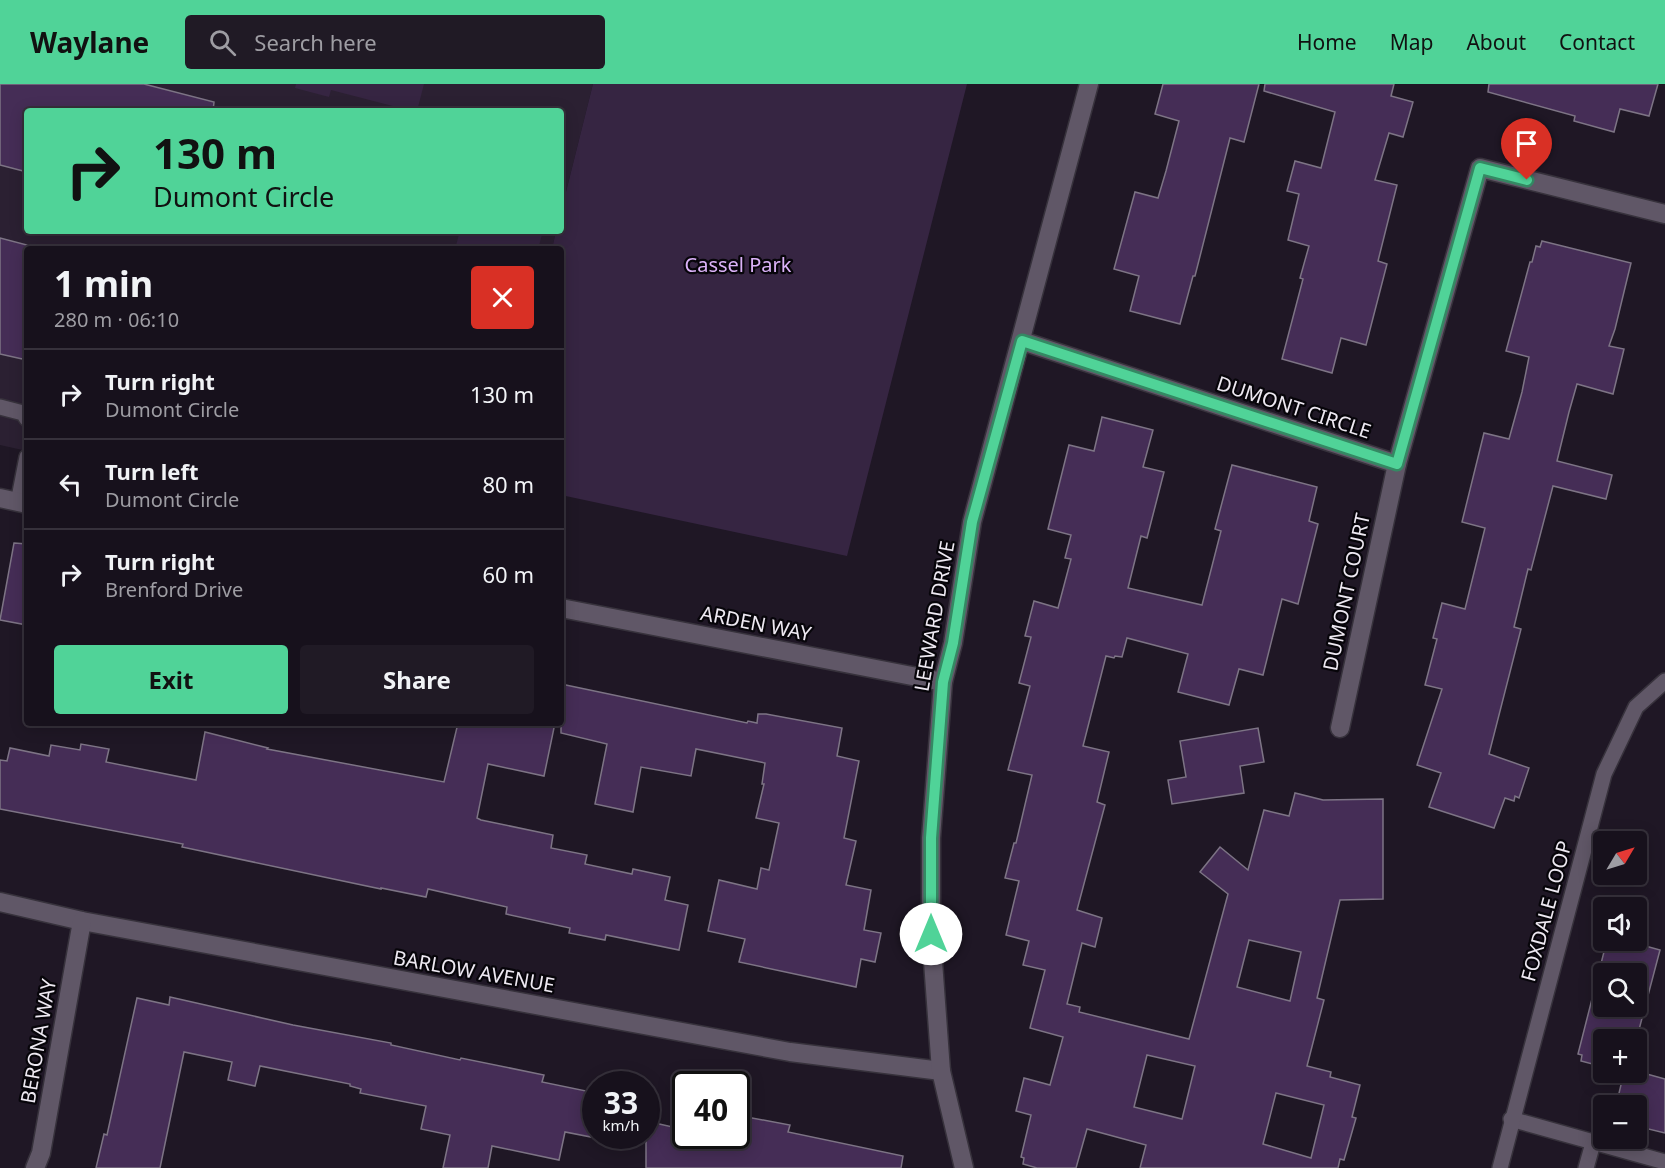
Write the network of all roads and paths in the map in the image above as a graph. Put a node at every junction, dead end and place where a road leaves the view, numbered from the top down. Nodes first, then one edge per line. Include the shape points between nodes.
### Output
1 (1089, 84) edge
2 (1665, 214) edge
3 (1022, 341) junction
4 (0, 406) edge
5 (24, 414) edge
6 (1397, 464) junction
7 (24, 468) edge
8 (15, 502) edge
9 (564, 609) edge
10 (1665, 681) edge
11 (943, 682) junction
12 (1340, 728) dead end
13 (0, 902) edge
14 (82, 921) junction
15 (941, 1071) junction
16 (1511, 1119) junction
17 (1593, 1143) joint
18 (1616, 1149) edge
19 (1665, 1162) edge
20 (35, 1168) edge
21 (964, 1168) edge
22 (1500, 1168) edge
23 (1586, 1168) edge

1 - 3 street, LEEWARD DRIVE
2 - 6 street via 1480,168
3 - 6 street, DUMONT CIRCLE
3 - 11 street, LEEWARD DRIVE via 972,522
4 - 5 lane
6 - 12 street, DUMONT COURT
7 - 8 lane
9 - 11 street, ARDEN WAY
10 - 16 lane, FOXDALE LOOP via 1636,707 1604,774
11 - 15 street, LEEWARD DRIVE via 931,838 931,924
13 - 14 street, BARLOW AVENUE
14 - 15 street, BARLOW AVENUE via 790,1052
14 - 20 street, BERONA WAY via 41,1153
15 - 21 street, LEEWARD DRIVE
16 - 17 lane
16 - 22 lane, FOXDALE LOOP
17 - 23 lane
18 - 19 lane

